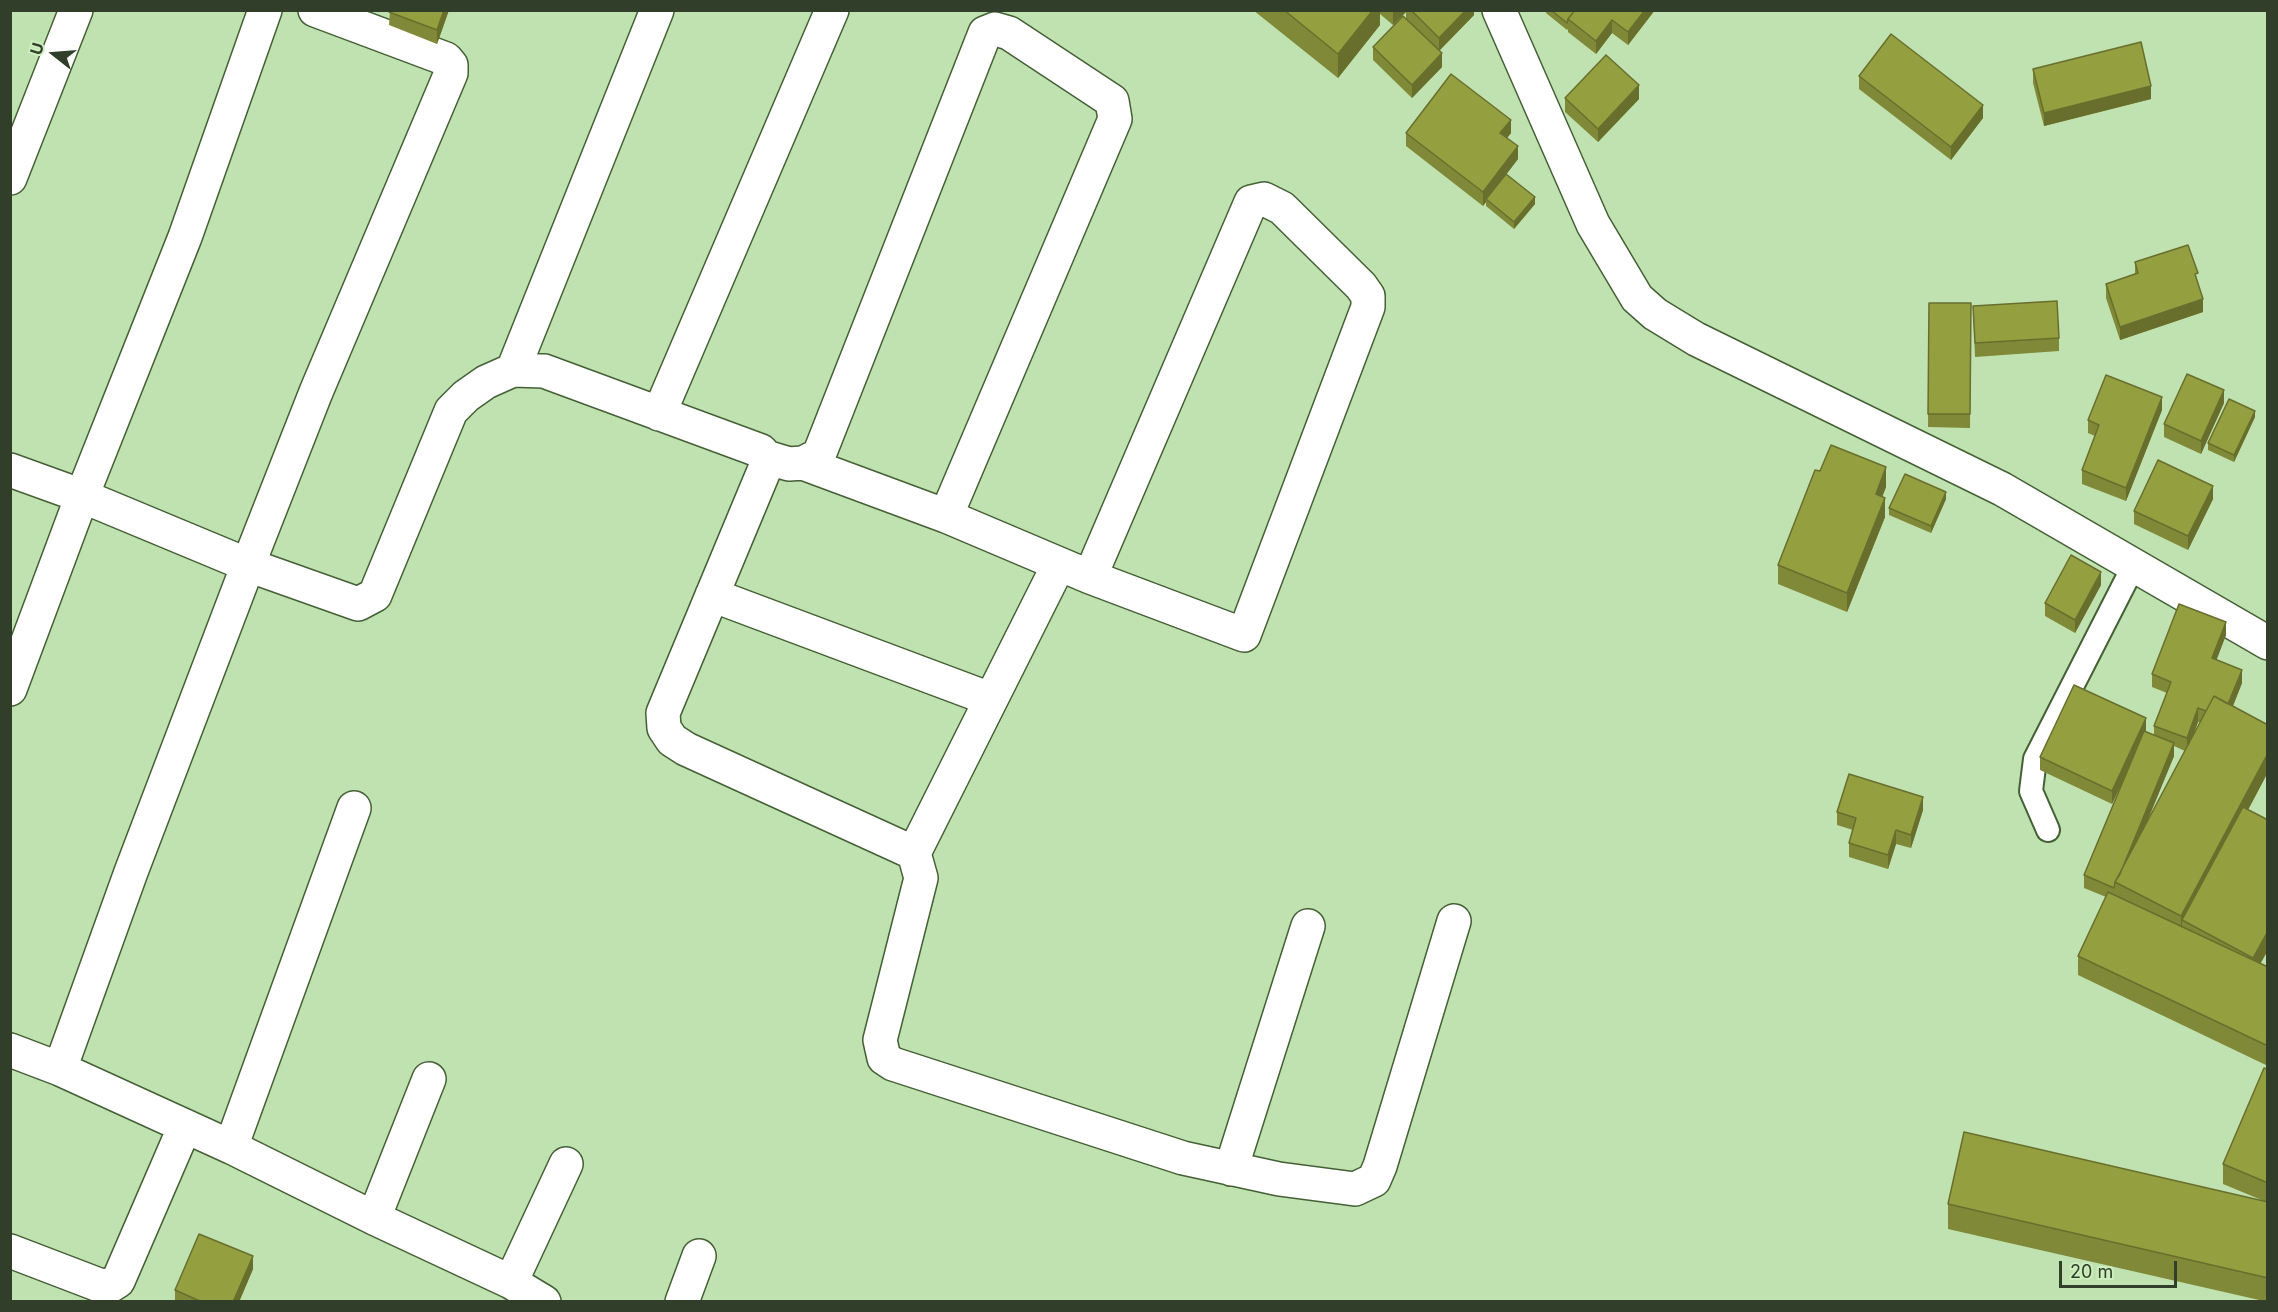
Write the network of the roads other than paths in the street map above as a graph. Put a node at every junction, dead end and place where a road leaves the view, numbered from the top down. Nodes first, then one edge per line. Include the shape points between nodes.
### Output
1 (76, 10) edge
2 (265, 10) edge
3 (315, 10) edge
4 (657, 10) edge
5 (832, 10) edge
6 (1499, 10) edge
7 (10, 178) edge
8 (513, 370) junction
9 (659, 414) junction
10 (766, 457) junction
11 (803, 463) junction
12 (10, 470) edge
13 (82, 496) junction
14 (946, 516) junction
15 (1059, 564) junction
16 (248, 565) junction
17 (2134, 565) junction
18 (1090, 577) junction
19 (712, 594) junction
20 (2268, 643) edge
21 (10, 689) edge
22 (990, 699) junction
23 (354, 808) dead end
24 (2048, 830) dead end
25 (914, 853) junction
26 (1454, 921) dead end
27 (1308, 926) dead end
28 (10, 1050) edge
29 (60, 1069) junction
30 (429, 1079) dead end
31 (185, 1126) junction
32 (231, 1147) junction
33 (566, 1164) dead end
34 (1232, 1169) junction
35 (374, 1218) junction
36 (10, 1251) edge
37 (699, 1256) dead end
38 (511, 1282) junction
39 (544, 1302) edge
40 (682, 1302) edge

1 - 7 street
2 - 13 street via 185,237
3 - 16 street via 446,59 452,73 316,392
4 - 8 street
5 - 9 street
6 - 17 street via 1593,224 1637,298 1655,314 1696,339 2002,489
8 - 9 street via 544,371
8 - 16 street via 486,382 451,411 375,595 358,604
9 - 10 street via 761,451
10 - 11 street via 789,464
10 - 19 street via 766,466
11 - 14 street
11 - 14 street via 819,455 986,33 995,29 1009,33 1112,101 1115,119
12 - 13 street
13 - 16 street
13 - 21 street
14 - 15 street
15 - 18 street
15 - 22 street
16 - 29 street
17 - 20 street
17 - 24 lane via 2035,759 2031,791
18 - 18 street via 1244,635 1368,307 1368,296 1361,286 1282,208 1264,199 1251,202
19 - 22 street
19 - 25 street via 663,713 664,728 672,740
22 - 25 street
23 - 32 street
25 - 34 street via 921,878 880,1040 884,1058 1184,1158
26 - 34 street via 1374,1179 1355,1189
27 - 34 street
28 - 29 street
29 - 31 street
30 - 35 street
31 - 32 street
31 - 36 street via 118,1281 99,1286
32 - 35 street
33 - 38 street
35 - 38 street
37 - 40 street
38 - 39 street

